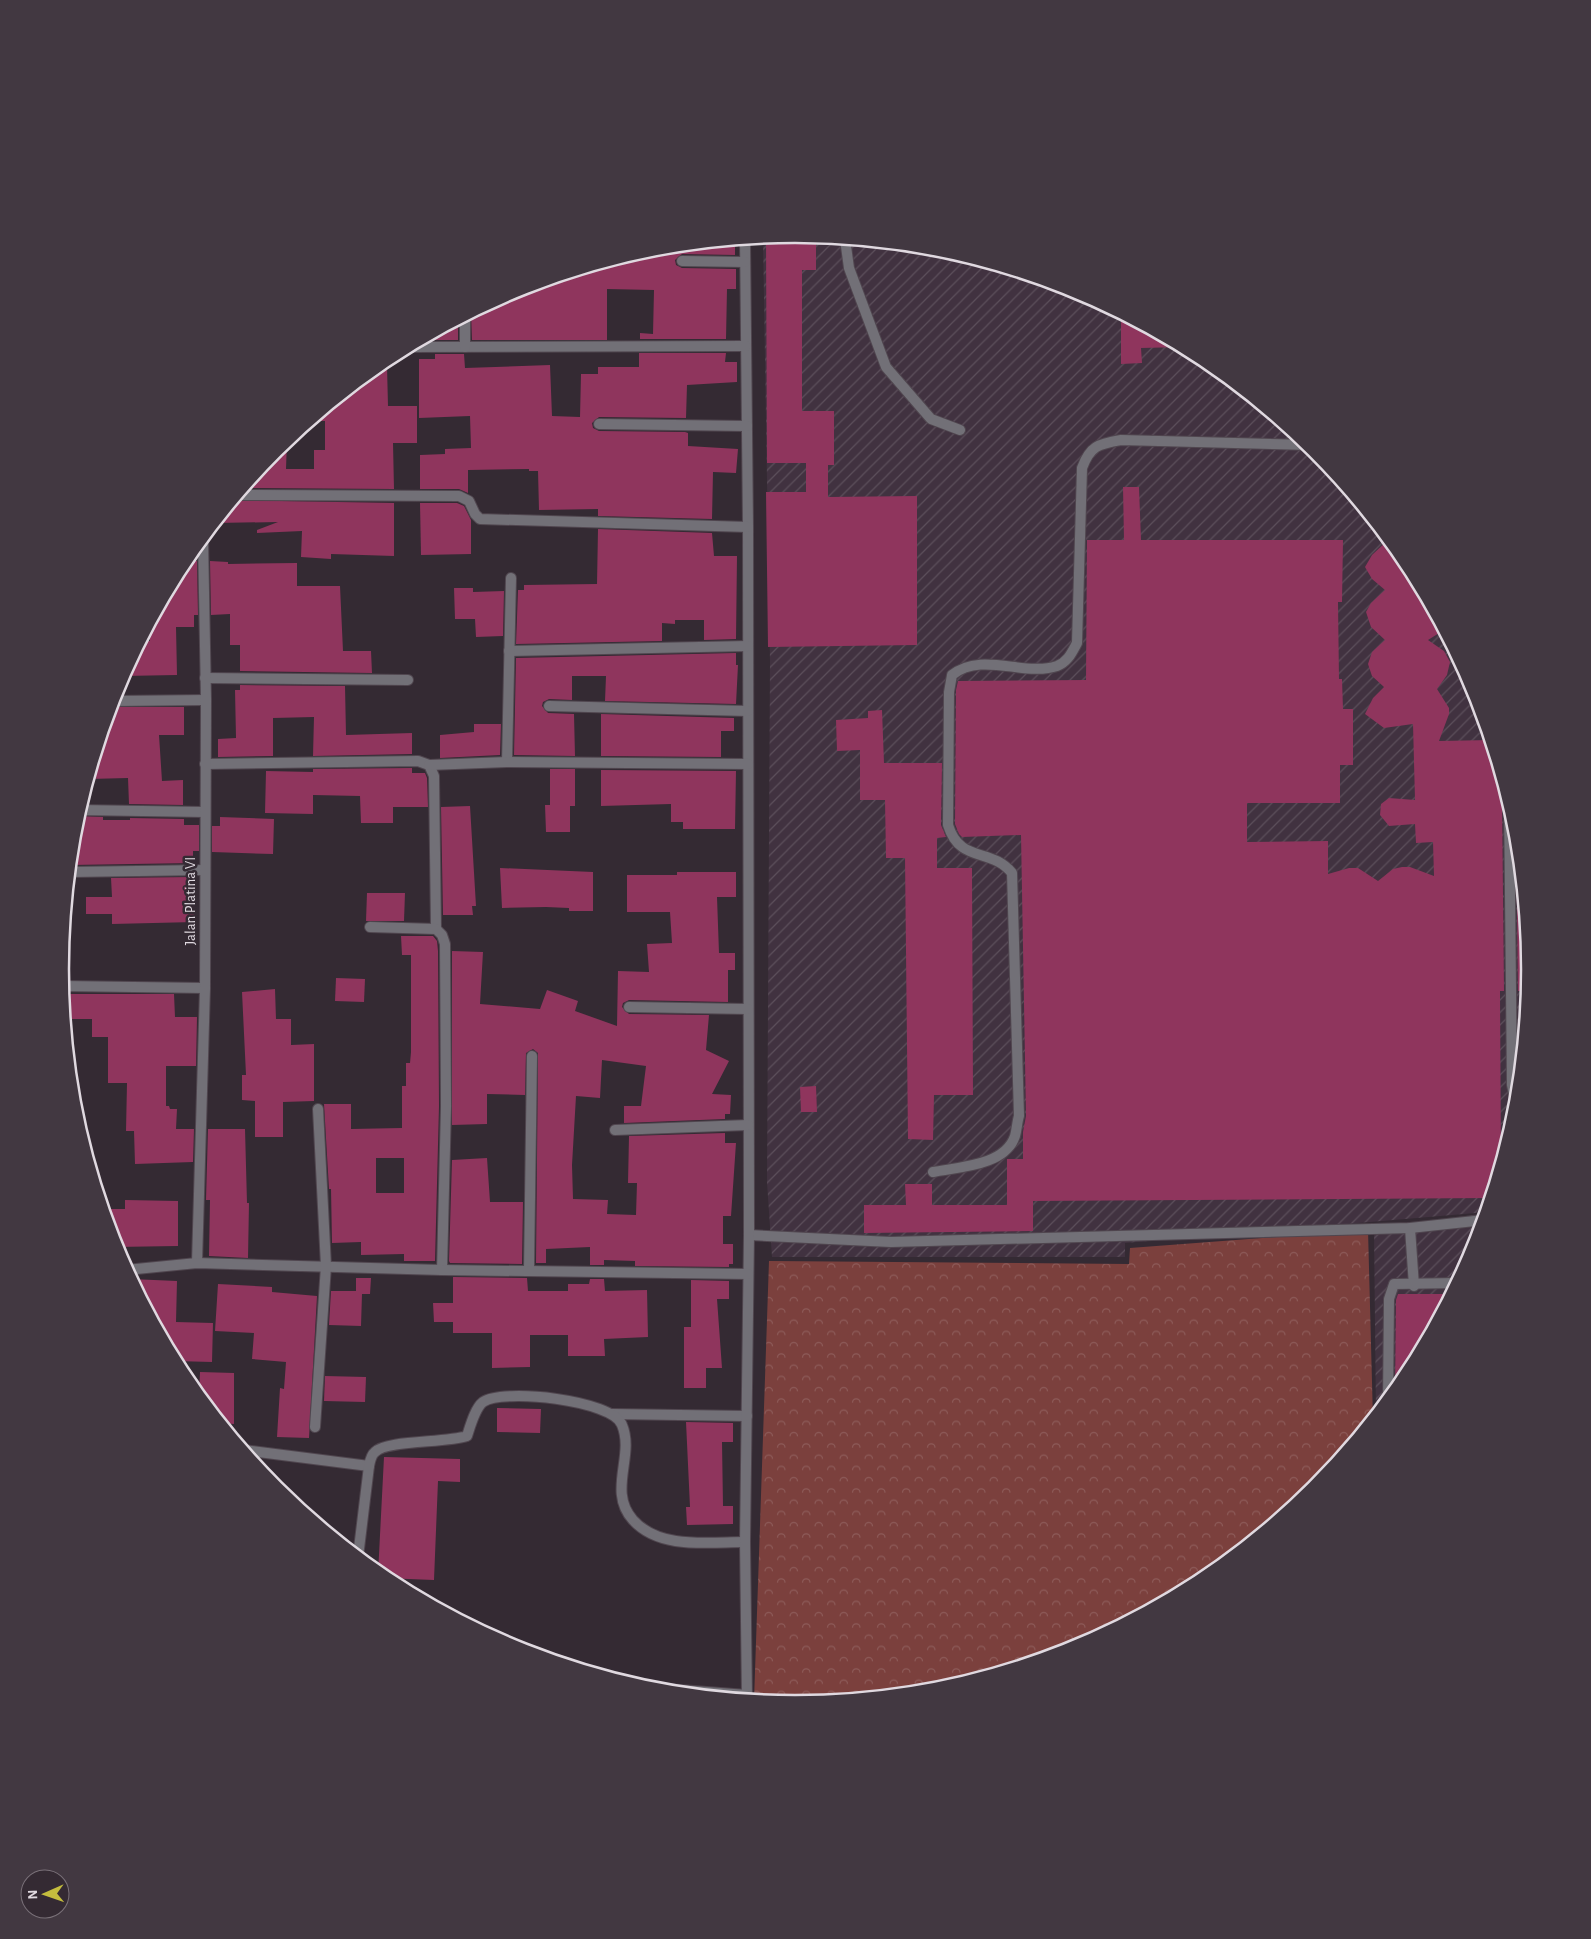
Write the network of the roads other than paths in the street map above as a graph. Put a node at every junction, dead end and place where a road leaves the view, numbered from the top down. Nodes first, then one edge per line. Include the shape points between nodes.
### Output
1 (745, 244) edge
2 (846, 244) edge
3 (682, 261) dead end
4 (745, 262) junction
5 (465, 323) edge
6 (746, 346) junction
7 (421, 347) edge
8 (464, 347) junction
9 (599, 424) dead end
10 (748, 426) junction
11 (960, 430) dead end
12 (1297, 445) edge
13 (245, 495) edge
14 (748, 527) junction
15 (201, 552) edge
16 (511, 578) dead end
17 (748, 646) junction
18 (510, 651) junction
19 (205, 678) junction
20 (408, 680) dead end
21 (206, 700) junction
22 (120, 701) edge
23 (549, 706) dead end
24 (748, 711) junction
25 (507, 762) junction
26 (205, 764) junction
27 (748, 764) junction
28 (430, 765) junction
29 (87, 810) edge
30 (205, 812) junction
31 (1509, 836) edge
32 (205, 870) junction
33 (76, 872) edge
34 (370, 927) dead end
35 (436, 929) junction
36 (69, 986) edge
37 (205, 988) junction
38 (628, 1007) dead end
39 (748, 1009) junction
40 (532, 1056) dead end
41 (1512, 1086) edge
42 (318, 1109) dead end
43 (748, 1125) junction
44 (615, 1130) dead end
45 (932, 1172) dead end
46 (1477, 1221) edge
47 (1410, 1228) junction
48 (748, 1235) junction
49 (197, 1263) junction
50 (326, 1266) junction
51 (134, 1269) edge
52 (442, 1270) junction
53 (529, 1270) junction
54 (748, 1274) junction
55 (1450, 1284) edge
56 (1414, 1286) junction
57 (1388, 1389) edge
58 (612, 1414) junction
59 (747, 1416) junction
60 (315, 1427) dead end
61 (251, 1451) edge
62 (368, 1466) junction
63 (745, 1542) junction
64 (359, 1550) edge
65 (747, 1695) edge

1 - 4 street
2 - 11 street via 849,268 886,368 931,419
3 - 4 street
4 - 6 street
5 - 8 street
6 - 8 street
6 - 10 street
7 - 8 street
9 - 10 street
10 - 14 street
12 - 45 street via 1121,440 1102,443 1088,452 1082,468 1077,643 1070,656 1058,666 975,665 962,667 952,675 948,825 958,846 1006,865 1012,872 1019,1116 1015,1138 988,1163
13 - 14 street via 459,496 469,501 474,514 480,519
14 - 17 street
15 - 19 street, Jalan Platina VI
16 - 18 street
17 - 18 street
17 - 24 street
18 - 25 street
19 - 20 street
19 - 21 street, Jalan Platina VI
21 - 22 street
21 - 26 street, Jalan Platina VI
23 - 24 street
24 - 27 street
25 - 27 street
25 - 28 street
26 - 28 street via 418,761
26 - 30 street, Jalan Platina VI
27 - 39 street
28 - 35 street via 434,776
29 - 30 street
30 - 32 street, Jalan Platina VI
31 - 41 street
32 - 33 street
32 - 37 street, Jalan Platina VI
34 - 35 street
35 - 52 street via 445,944
36 - 37 street
37 - 49 street, Jalan Platina VI
38 - 39 street
39 - 43 street
40 - 53 street
42 - 50 street
43 - 44 street
43 - 48 street
46 - 47 street
47 - 48 street via 891,1242
47 - 56 street
48 - 54 street
49 - 50 street
49 - 51 street
50 - 52 street
50 - 60 street
52 - 53 street
53 - 54 street
54 - 59 street
55 - 56 street
56 - 57 street via 1394,1284 1390,1292
58 - 59 street
58 - 62 street via 588,1404 512,1395 494,1396 481,1403 466,1436 380,1448 373,1452
58 - 63 street via 622,1423 626,1438 620,1490 624,1506 633,1520 671,1542
59 - 63 street
61 - 62 street
62 - 64 street
63 - 65 street

